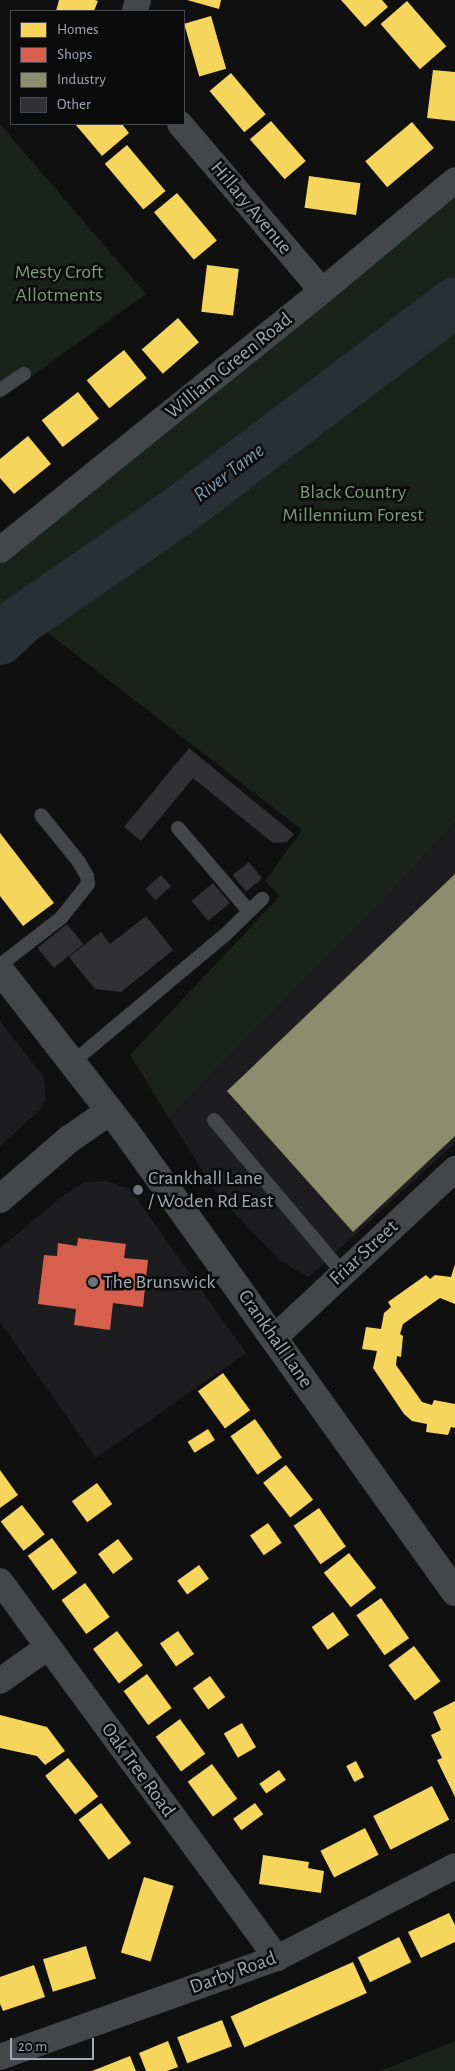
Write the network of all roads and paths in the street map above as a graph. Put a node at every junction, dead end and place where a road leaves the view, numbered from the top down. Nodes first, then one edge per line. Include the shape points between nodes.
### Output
1 (181, 125) edge
2 (455, 180) edge
3 (322, 291) junction
4 (24, 374) dead end
5 (0, 390) edge
6 (0, 550) edge
7 (41, 815) dead end
8 (178, 828) dead end
9 (262, 899) dead end
10 (250, 911) junction
11 (0, 965) edge
12 (0, 970) edge
13 (73, 1062) junction
14 (110, 1111) junction
15 (214, 1120) dead end
16 (455, 1169) edge
17 (0, 1199) edge
18 (344, 1273) junction
19 (274, 1338) junction
20 (0, 1581) edge
21 (455, 1592) edge
22 (48, 1647) junction
23 (0, 1681) edge
24 (455, 1866) edge
25 (277, 1958) junction
26 (0, 2057) edge

1 - 3 street, Hillary Avenue
2 - 3 street, William Green Road
3 - 6 street, William Green Road
4 - 5 lane
7 - 11 lane via 79,862 88,876 88,884 61,918
8 - 10 lane
9 - 10 lane
10 - 13 lane
12 - 13 street, Crankhall Lane
13 - 14 street, Crankhall Lane
14 - 17 street via 68,1140
14 - 19 street, Crankhall Lane
15 - 18 lane
16 - 18 street, Friar Street
18 - 19 street, Friar Street
19 - 21 street, Crankhall Lane
20 - 22 street, Oak Tree Road
22 - 23 street
22 - 25 street, Oak Tree Road
24 - 25 street, Darby Road
25 - 26 street, Darby Road

